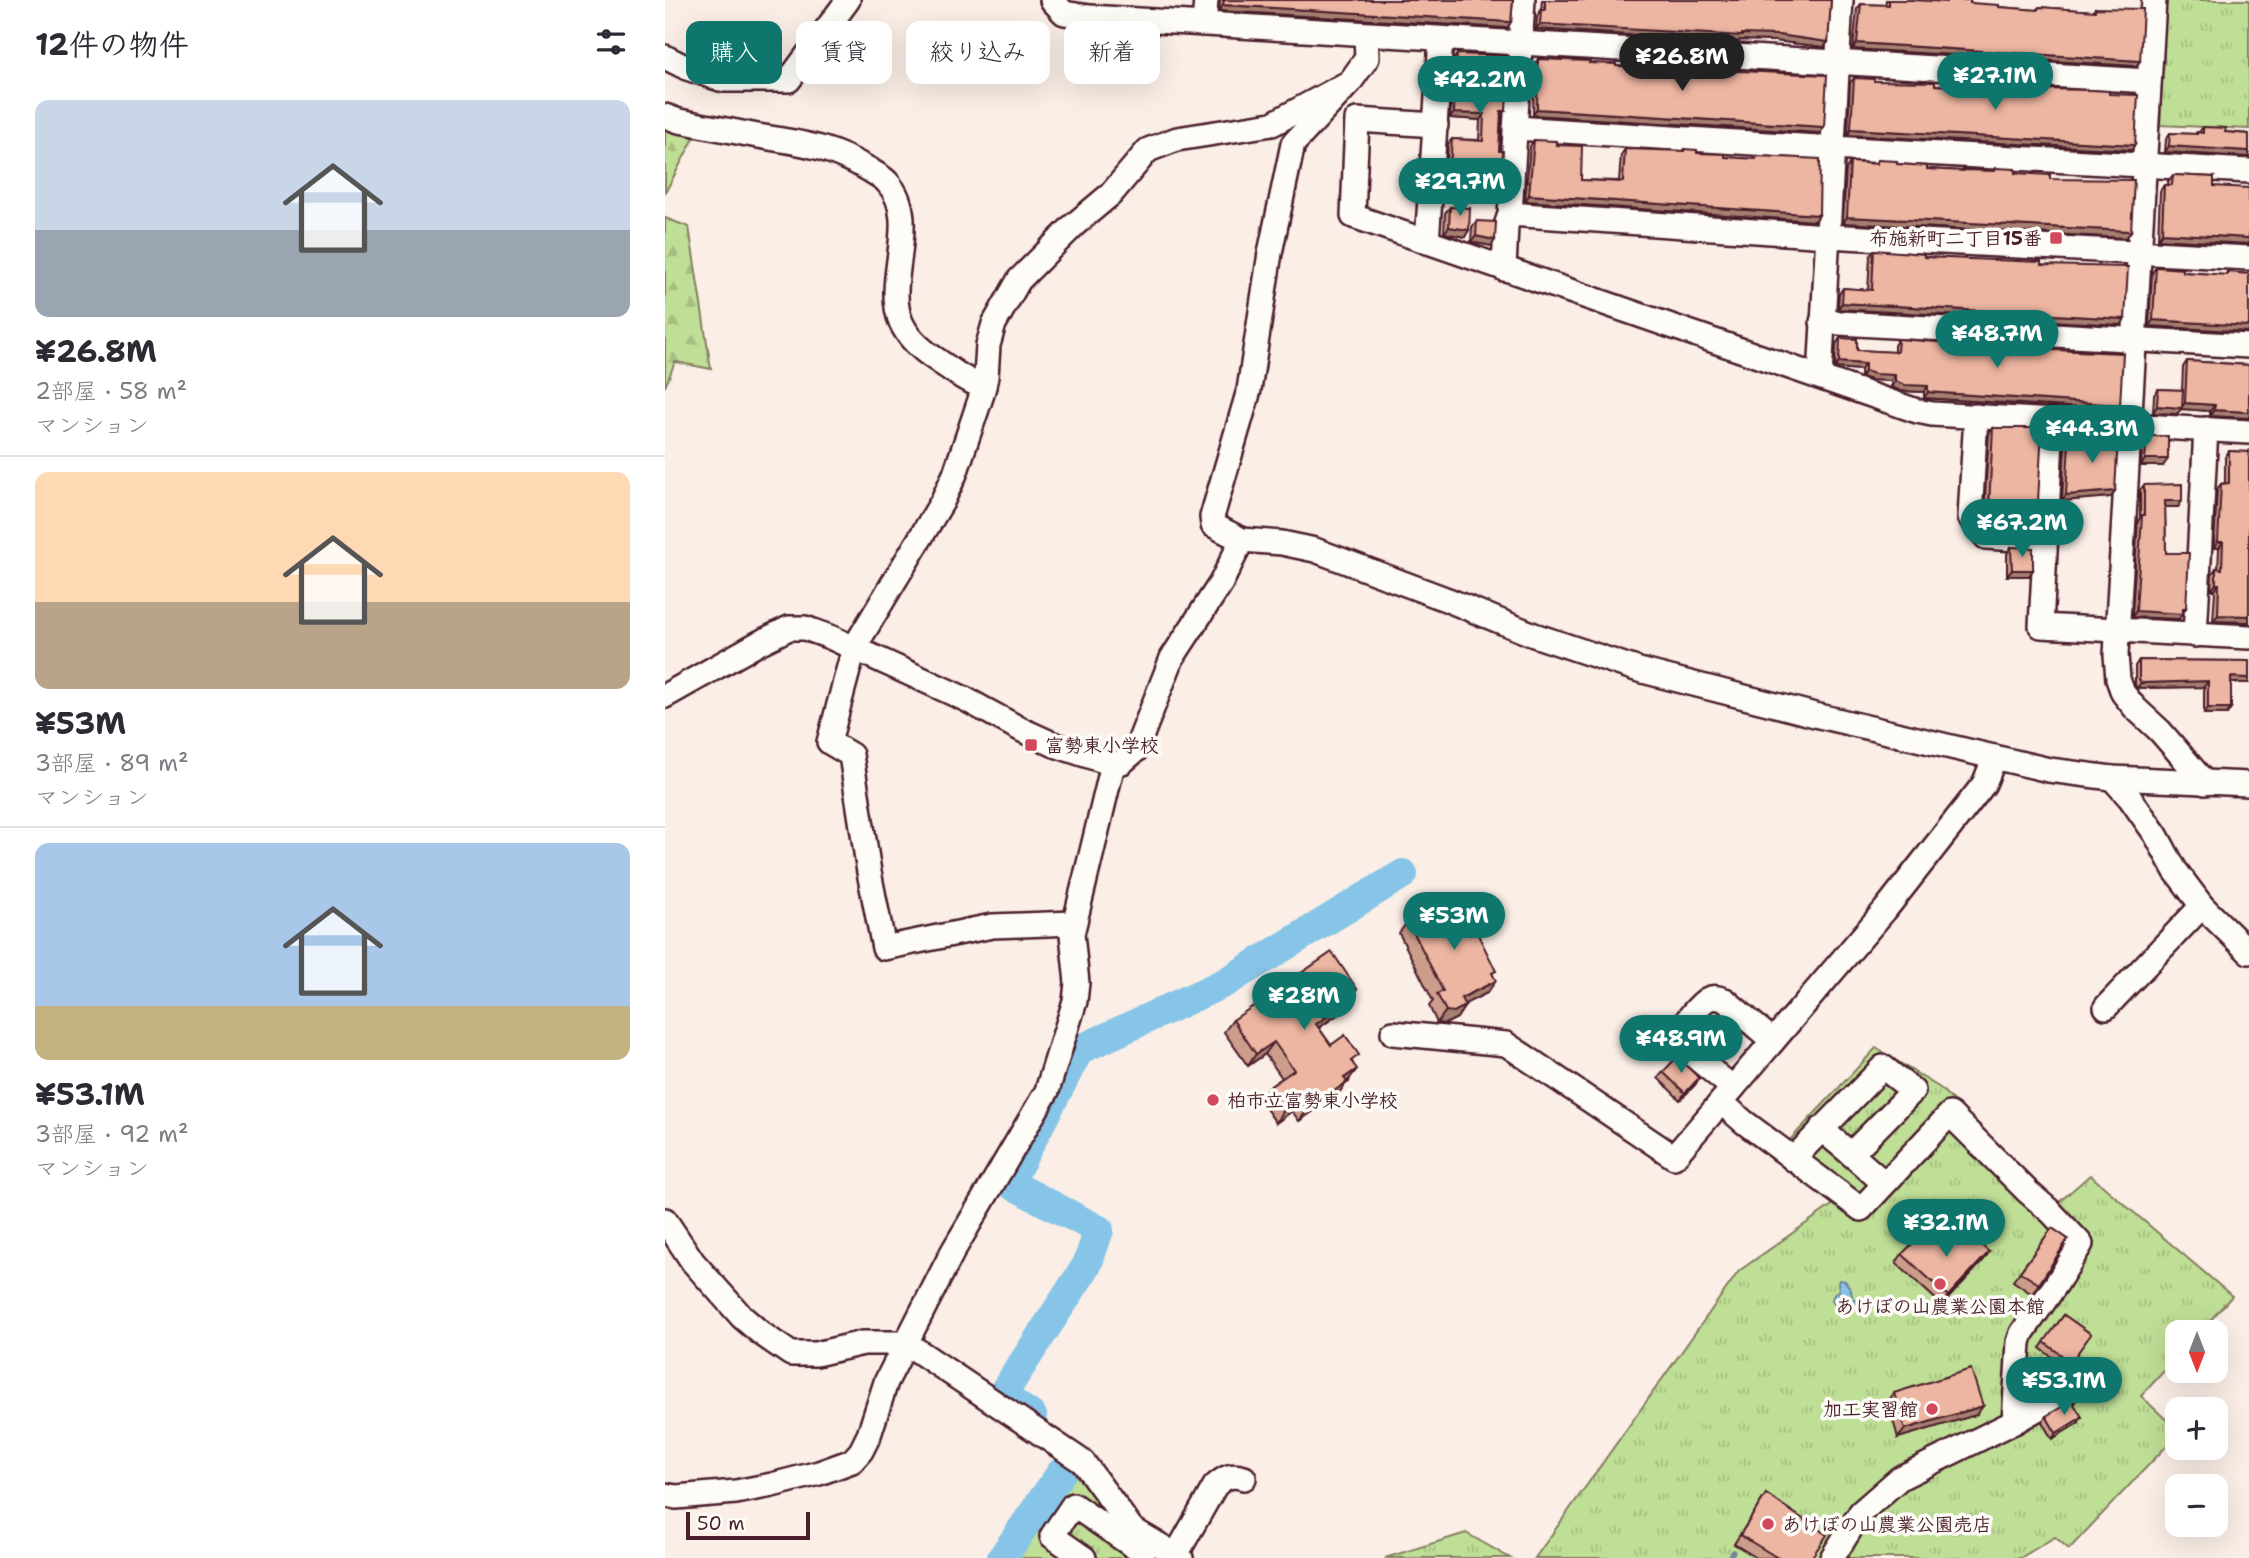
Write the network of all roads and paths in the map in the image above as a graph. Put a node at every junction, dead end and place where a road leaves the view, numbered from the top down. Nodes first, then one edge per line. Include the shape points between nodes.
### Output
1 (824, 0) edge
2 (1052, 0) edge
3 (1206, 0) edge
4 (1523, 0) edge
5 (1841, 0) edge
6 (2154, 0) edge
7 (848, 1) edge
8 (1204, 24) junction
9 (1366, 35) junction
10 (1441, 39) junction
11 (1520, 43) junction
12 (665, 57) edge
13 (1837, 63) junction
14 (2149, 81) junction
15 (1350, 82) junction
16 (665, 116) edge
17 (1436, 125) junction
18 (1515, 128) junction
19 (1832, 148) junction
20 (2144, 165) junction
21 (2249, 171) edge
22 (1510, 215) junction
23 (1827, 236) junction
24 (1427, 242) junction
25 (2139, 253) junction
26 (2249, 258) edge
27 (1504, 269) junction
28 (1822, 322) junction
29 (2134, 340) junction
30 (2249, 346) edge
31 (1820, 377) junction
32 (984, 386) junction
33 (1976, 416) junction
34 (2052, 421) junction
35 (2130, 425) junction
36 (2206, 429) junction
37 (2249, 432) edge
38 (1242, 540) junction
39 (2045, 541) junction
40 (2116, 630) junction
41 (2195, 635) junction
42 (2249, 637) edge
43 (854, 648) junction
44 (665, 696) edge
45 (1995, 757) junction
46 (1113, 764) junction
47 (2112, 778) junction
48 (2205, 783) junction
49 (2249, 784) edge
50 (2202, 906) junction
51 (1074, 923) junction
52 (2249, 952) edge
53 (2106, 1007) dead end
54 (1393, 1033) dead end
55 (1773, 1041) junction
56 (1727, 1095) junction
57 (1821, 1129) junction
58 (1851, 1154) junction
59 (1793, 1158) junction
60 (1884, 1183) junction
61 (665, 1220) edge
62 (906, 1343) junction
63 (2065, 1393) dead end
64 (2014, 1422) junction
65 (1244, 1478) dead end
66 (665, 1495) edge
67 (1179, 1557) edge
68 (1084, 1558) edge
69 (1150, 1558) edge
70 (1832, 1558) edge

1 - 7 street
2 - 8 street via 1064,13 1078,16
3 - 8 street
4 - 11 street
5 - 13 street
6 - 14 street
7 - 12 street via 789,80 723,80
8 - 9 street
9 - 10 street
9 - 15 street via 1367,58
10 - 11 street
10 - 17 street
11 - 13 street
11 - 18 street
13 - 14 street
13 - 19 street
14 - 20 street
15 - 32 street via 1272,124 1177,139 1148,150 1111,194 1019,280 994,324
15 - 38 street via 1293,144 1287,161 1249,390 1212,517 1213,525
16 - 32 street via 804,142 830,150 886,180 898,197 901,213 899,319 926,352 970,383
17 - 24 street
17 - 24 street via 1357,120 1353,216
18 - 19 street
18 - 22 street
19 - 20 street
19 - 23 street
20 - 21 street
20 - 25 street
22 - 23 street
22 - 27 street
23 - 25 street
23 - 28 street
24 - 27 street
25 - 26 street
25 - 29 street
27 - 31 street
28 - 29 street
28 - 31 street
29 - 30 street
29 - 35 street
31 - 33 street via 1917,411
32 - 43 street via 942,502
33 - 34 street
33 - 39 street via 1970,517 1986,537
34 - 35 street
34 - 39 street
35 - 36 street
35 - 40 street
36 - 37 street
36 - 41 street
38 - 45 street via 1315,550 1534,635 1639,670
38 - 46 street via 1221,583 1172,658 1136,750
39 - 40 street via 2041,626
40 - 41 street
40 - 48 street via 2118,680 2123,693
41 - 42 street
43 - 44 street via 805,628 789,628
43 - 46 street via 1055,745
43 - 51 street via 829,742 851,755 884,948 992,926
45 - 47 street
45 - 55 street via 1984,784 1944,836
46 - 51 street
47 - 48 street
47 - 50 street
48 - 49 street
50 - 52 street
50 - 53 street
51 - 62 street via 1075,1002 1047,1091 953,1251
54 - 56 street via 1506,1044 1674,1157
55 - 56 street
55 - 56 street via 1718,997 1705,1000 1681,1027 1684,1048
56 - 59 street via 1744,1122
57 - 58 street
57 - 58 street via 1883,1067 1913,1091
57 - 59 street
58 - 60 street
59 - 60 street via 1860,1209
60 - 64 street via 1951,1114 2081,1244 2022,1333
61 - 62 street via 693,1262 742,1317 791,1354 816,1354 863,1343
62 - 66 street via 886,1382 869,1435 852,1461 736,1492
62 - 67 street via 1083,1462 1132,1528
63 - 64 street
64 - 70 street via 1900,1478 1861,1512
65 - 67 street via 1224,1478 1215,1486
68 - 69 street via 1052,1536 1073,1505

